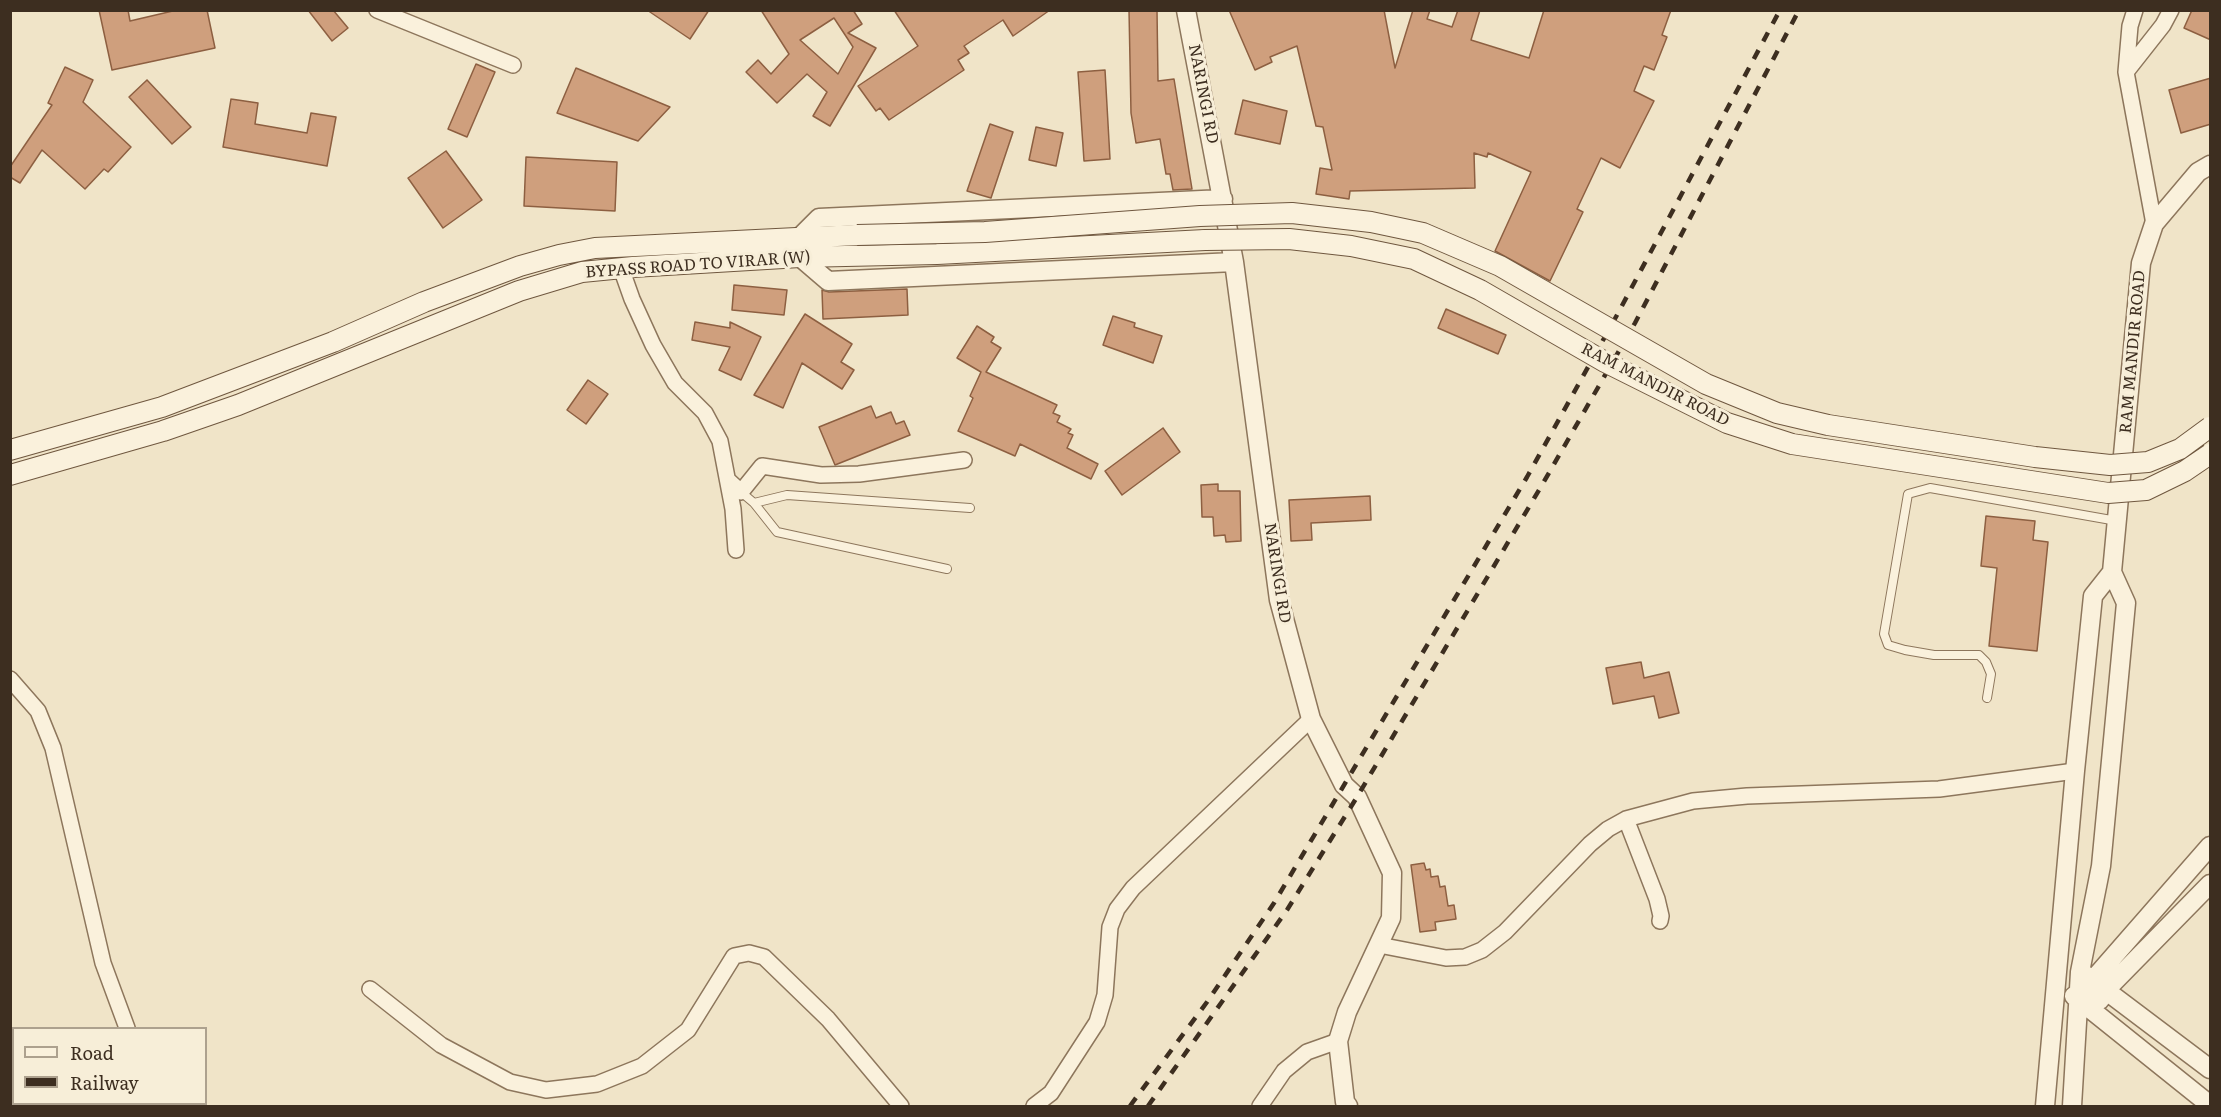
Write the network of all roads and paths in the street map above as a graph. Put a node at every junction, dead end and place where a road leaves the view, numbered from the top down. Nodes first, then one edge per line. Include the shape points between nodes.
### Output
1 (376, 10) edge
2 (1186, 10) edge
3 (2134, 10) edge
4 (2171, 10) edge
5 (513, 65) dead end
6 (2126, 72) junction
7 (2211, 165) edge
8 (1223, 199) junction
9 (2154, 224) junction
10 (1205, 240) joint
11 (800, 247) junction
12 (1234, 262) junction
13 (621, 268) junction
14 (2211, 427) edge
15 (10, 450) edge
16 (2211, 454) edge
17 (964, 460) dead end
18 (10, 476) edge
19 (728, 480) junction
20 (741, 492) junction
21 (754, 503) junction
22 (970, 508) dead end
23 (2118, 522) junction
24 (736, 550) dead end
25 (947, 569) dead end
26 (2112, 572) junction
27 (10, 679) edge
28 (1987, 698) dead end
29 (1311, 719) junction
30 (2075, 771) junction
31 (1626, 819) junction
32 (2211, 846) edge
33 (2208, 891) edge
34 (1660, 921) dead end
35 (1379, 945) junction
36 (2059, 955) junction
37 (2092, 981) junction
38 (2056, 984) junction
39 (370, 989) dead end
40 (2085, 1004) junction
41 (126, 1027) edge
42 (1338, 1041) junction
43 (2211, 1069) edge
44 (2211, 1106) edge
45 (901, 1107) edge
46 (1035, 1107) edge
47 (1260, 1107) edge
48 (1348, 1107) edge
49 (2045, 1107) edge
50 (2072, 1107) edge

1 - 5 street
2 - 8 street, NARINGI RD
3 - 6 street
4 - 6 street
6 - 9 street
7 - 9 street, RAM MANDIR ROAD via 2198,172
8 - 11 street via 819,218
8 - 12 street, NARINGI RD
9 - 23 street, RAM MANDIR ROAD via 2141,262
10 - 11 main road, BYPASS ROAD TO VIRAR (W) via 859,256
10 - 16 main road, RAM MANDIR ROAD, bridge via 1289,239 1414,259 1727,423 1792,444 2108,493 2146,490
11 - 12 street via 828,281
11 - 13 main road, BYPASS ROAD TO VIRAR (W)
11 - 14 main road, bridge via 857,236 985,232 1189,217 1292,213 1371,222 1423,233 1500,266 1706,384 1777,413 2035,457 2110,465 2148,462 2180,449
11 - 15 main road via 596,248 559,255 424,302 333,342 162,407
12 - 29 street, NARINGI RD via 1279,600
13 - 18 main road, BYPASS ROAD TO VIRAR (W) via 582,272 519,291 238,405
13 - 19 street via 653,345 675,383 705,413 720,441
17 - 20 street via 859,474 821,475 762,466
19 - 20 street
19 - 24 street
20 - 21 lane
21 - 22 lane via 787,495
21 - 25 lane via 777,532
23 - 26 street, RAM MANDIR ROAD
23 - 28 lane via 1930,488 1908,494 1884,634 1888,645 1934,655 1979,655 1991,674
26 - 30 street via 2093,596
26 - 37 street via 2126,603
27 - 41 street via 38,711 52,748 103,963
29 - 35 street, NARINGI RD via 1344,785 1357,796 1392,873 1391,918
29 - 46 street via 1153,868 1117,909 1110,927 1105,994 1097,1022 1051,1093
30 - 31 street via 1939,789 1693,801
30 - 36 street
31 - 34 street via 1657,899
31 - 35 street via 1590,844 1505,932 1482,950 1465,957 1446,958
32 - 37 street
33 - 37 street
35 - 42 street, NARINGI RD via 1347,1012
36 - 37 street
36 - 38 street
37 - 40 street
37 - 40 street
37 - 43 street
38 - 40 street
38 - 49 street
39 - 45 street via 441,1045 510,1082 546,1090 597,1084 642,1066 688,1030 734,956 749,953 764,957 828,1019
40 - 44 street
40 - 50 street
42 - 47 street via 1307,1052 1284,1071
42 - 48 street, NARINGI RD

